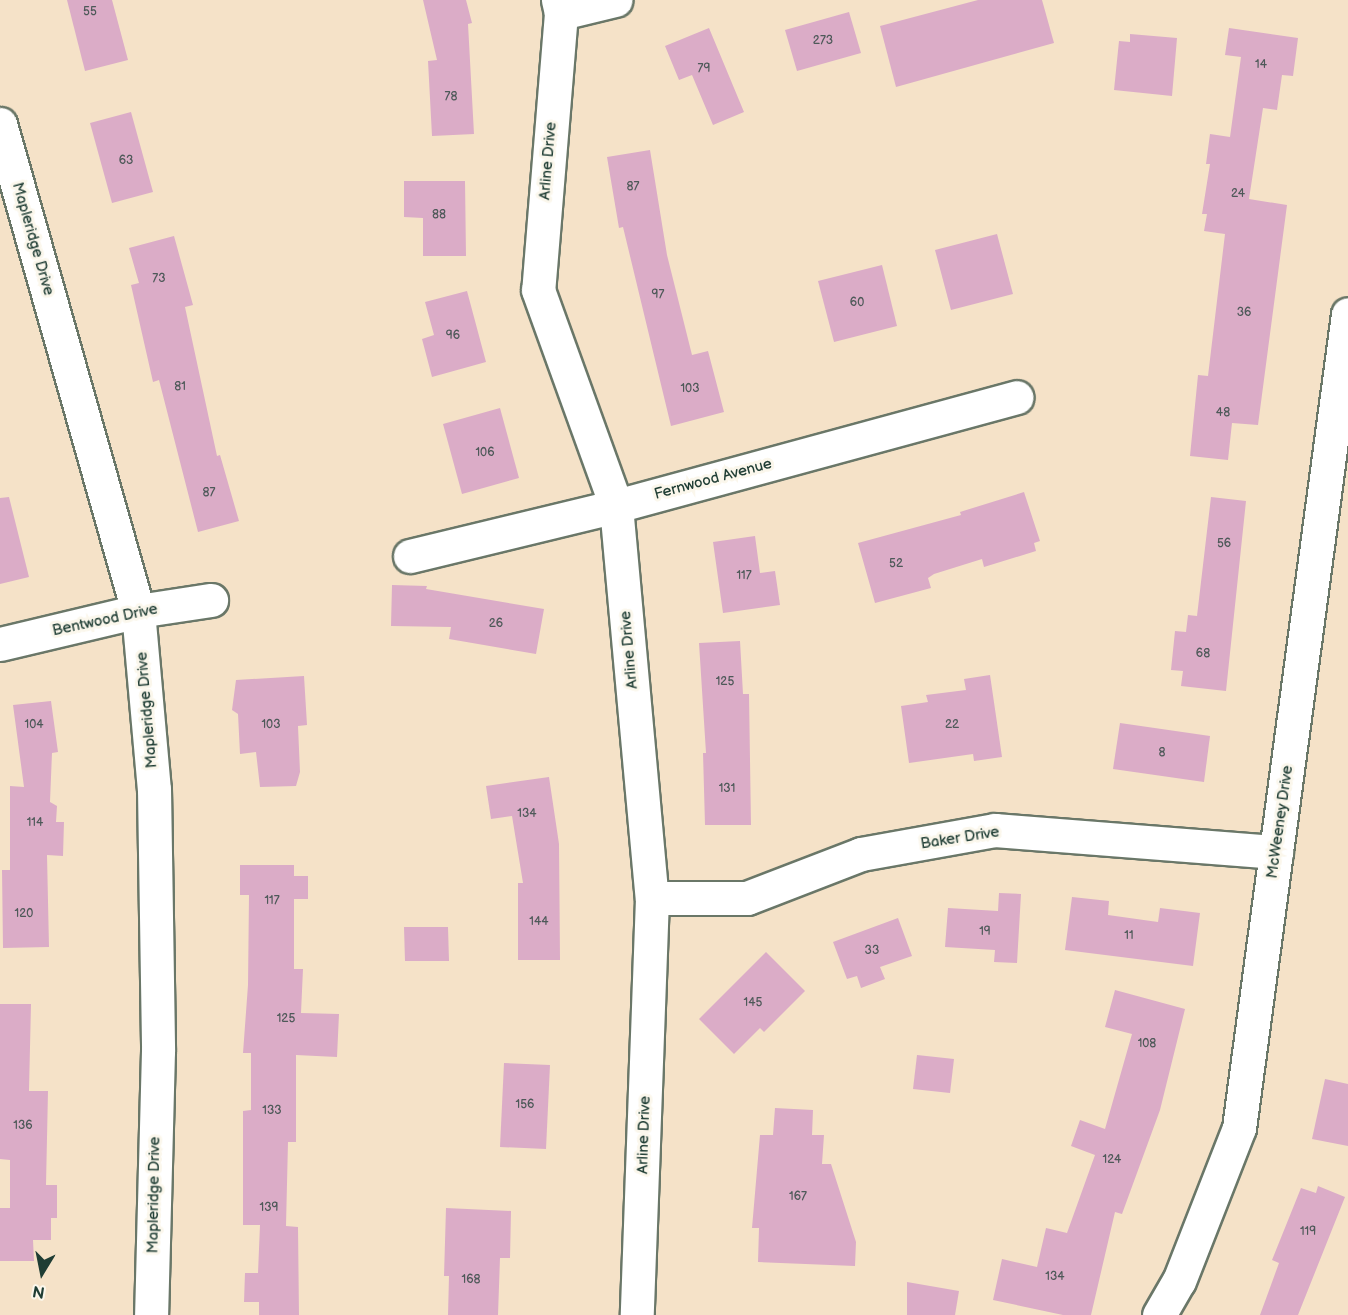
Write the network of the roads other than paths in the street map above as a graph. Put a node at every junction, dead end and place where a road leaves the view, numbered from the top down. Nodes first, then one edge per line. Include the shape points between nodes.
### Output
1 (615, 0) edge
2 (559, 7) edge
3 (0, 124) edge
4 (1348, 314) edge
5 (1016, 397) dead end
6 (616, 506) junction
7 (410, 556) dead end
8 (211, 600) dead end
9 (138, 611) junction
10 (0, 644) edge
11 (1276, 852) junction
12 (652, 898) junction
13 (151, 1315) edge
14 (637, 1315) edge
15 (1159, 1315) edge

1 - 2 street
2 - 6 street, Arline Drive via 538,290
3 - 9 street, Mapleridge Drive
4 - 11 street, McWeeney Drive
5 - 6 street, Fernwood Avenue
6 - 7 street, Fernwood Avenue
6 - 12 street, Arline Drive
8 - 9 street, Bentwood Drive
9 - 10 street, Bentwood Drive
9 - 13 street, Mapleridge Drive via 154,789 158,1051
11 - 12 street, Baker Drive via 995,830 861,855 747,898
11 - 15 street, McWeeney Drive via 1239,1128 1179,1281
12 - 14 street, Arline Drive

